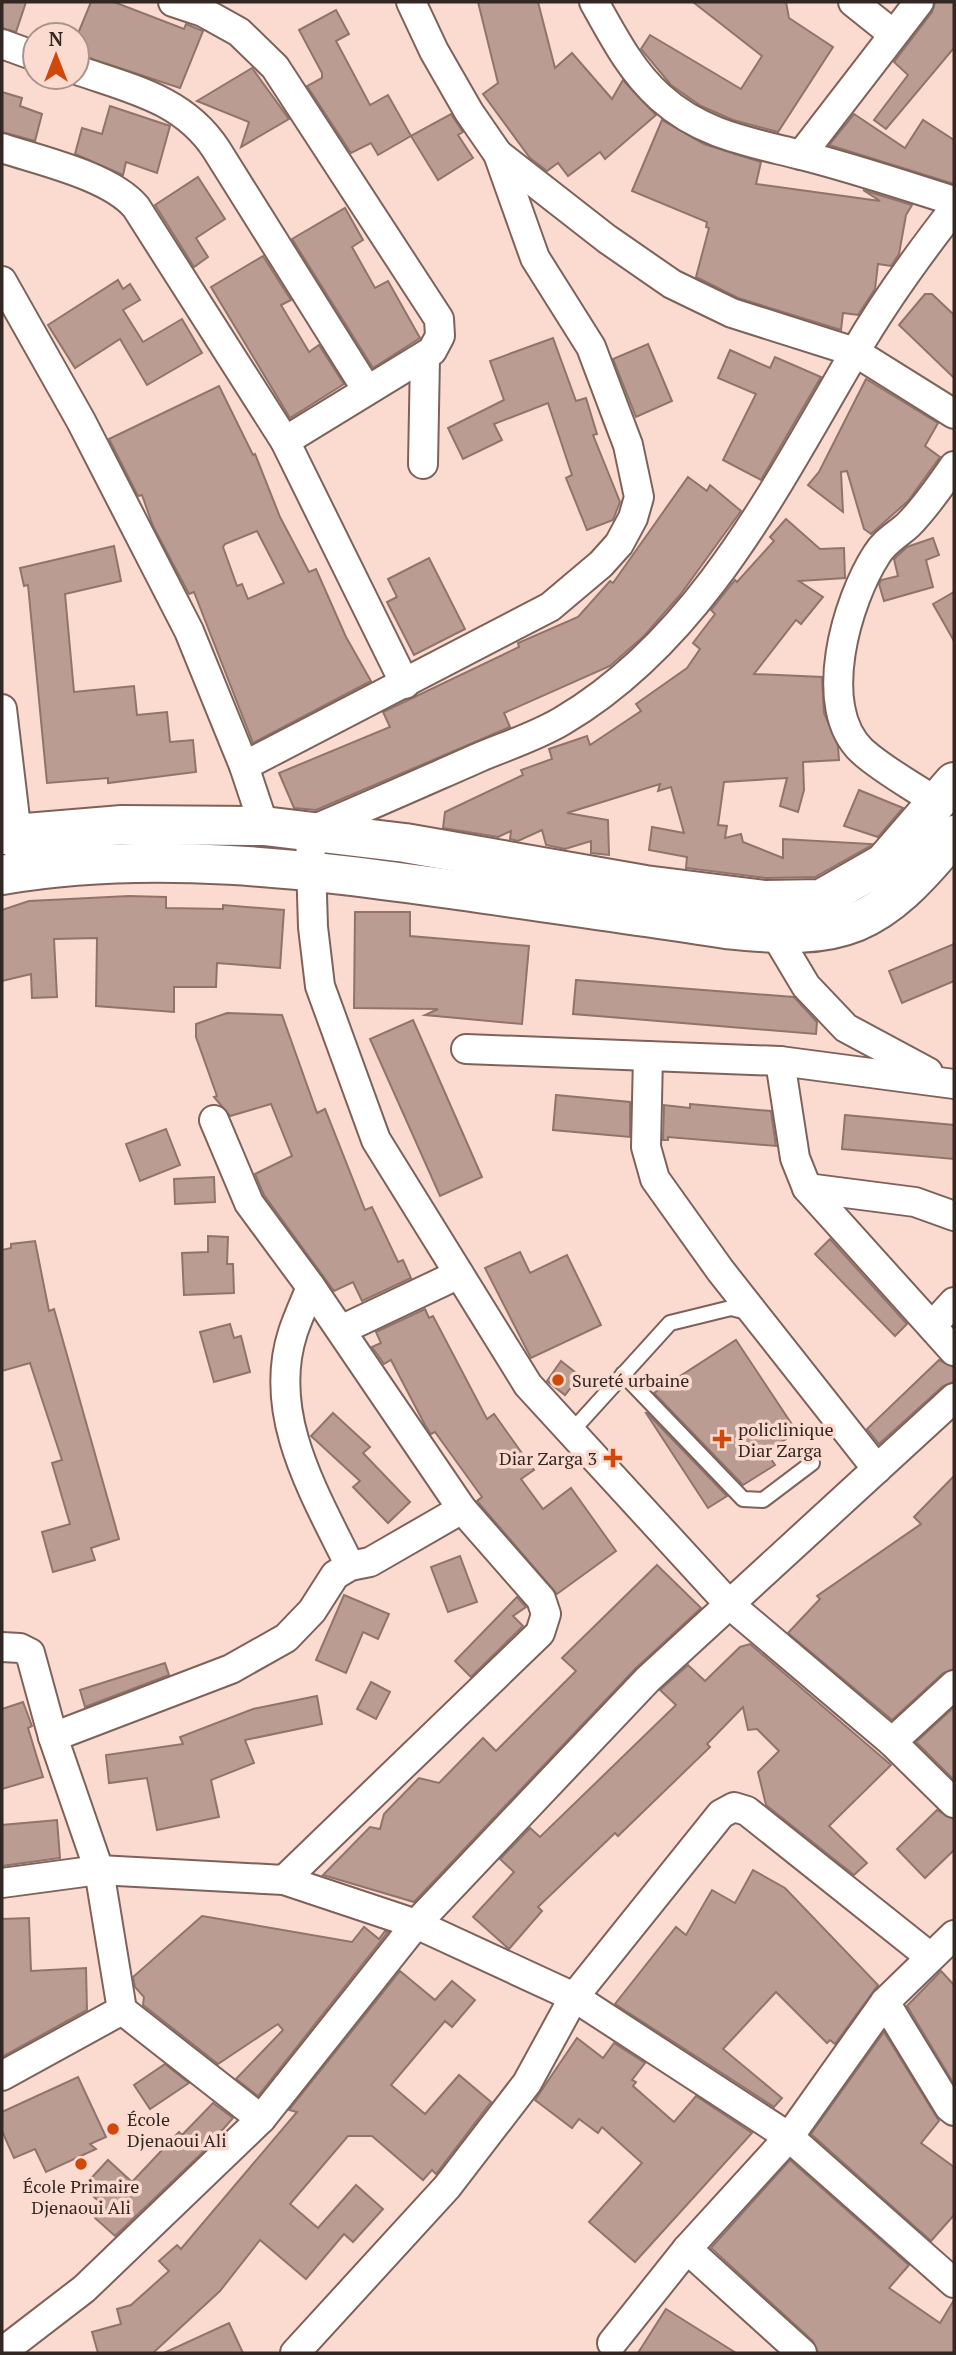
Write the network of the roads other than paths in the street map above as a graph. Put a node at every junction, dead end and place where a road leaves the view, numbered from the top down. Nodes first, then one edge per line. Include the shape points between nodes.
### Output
1 (173, 2) edge
2 (411, 2) edge
3 (594, 2) edge
4 (853, 2) edge
5 (919, 2) edge
6 (228, 12) edge
7 (893, 34) junction
8 (2, 44) edge
9 (21, 51) edge
10 (91, 76) edge
11 (2, 148) edge
12 (498, 154) junction
13 (801, 155) junction
14 (954, 201) edge
15 (954, 209) edge
16 (2, 281) edge
17 (855, 352) junction
18 (425, 357) junction
19 (367, 390) junction
20 (954, 414) edge
21 (285, 441) junction
22 (423, 464) dead end
23 (954, 466) edge
24 (405, 684) junction
25 (2, 709) edge
26 (5, 741) edge
27 (244, 766) junction
28 (949, 807) edge
29 (264, 826) junction
30 (310, 831) junction
31 (9, 834) edge
32 (311, 872) junction
33 (11, 873) edge
34 (775, 934) junction
35 (466, 1049) dead end
36 (648, 1056) junction
37 (780, 1061) junction
38 (950, 1083) edge
39 (214, 1121) dead end
40 (807, 1188) junction
41 (954, 1216) edge
42 (459, 1274) junction
43 (311, 1287) junction
44 (954, 1302) edge
45 (757, 1315) junction
46 (932, 1326) junction
47 (341, 1330) junction
48 (954, 1351) edge
49 (623, 1374) junction
50 (954, 1398) edge
51 (572, 1431) junction
52 (813, 1463) dead end
53 (877, 1469) junction
54 (462, 1509) junction
55 (350, 1566) junction
56 (729, 1604) junction
57 (2, 1647) edge
58 (954, 1685) edge
59 (52, 1737) junction
60 (892, 1742) junction
61 (954, 1803) edge
62 (99, 1870) junction
63 (284, 1880) junction
64 (2, 1883) edge
65 (416, 1924) junction
66 (954, 1935) edge
67 (929, 1956) junction
68 (574, 1997) junction
69 (885, 2002) junction
70 (122, 2011) junction
71 (2, 2076) edge
72 (952, 2107) edge
73 (261, 2119) junction
74 (789, 2137) junction
75 (687, 2249) junction
76 (954, 2283) edge
77 (612, 2343) dead end
78 (2, 2352) edge
79 (295, 2353) edge
80 (802, 2353) edge

1 - 6 street
2 - 12 street via 463,102
3 - 13 street via 629,64 661,99 700,124 741,142
4 - 7 street
5 - 7 street
6 - 18 street via 275,67 435,311 440,336
7 - 13 street
8 - 9 street
10 - 19 street via 159,98 197,124
11 - 21 street via 128,197
12 - 17 street via 672,284 732,313
12 - 24 street via 535,258 590,348 628,445 639,496 619,544 578,587 517,626
13 - 14 street
15 - 17 street via 905,271
16 - 27 street via 81,421 189,631
17 - 20 street
17 - 30 street via 788,472 727,563 669,631 617,681 561,722
18 - 19 street
18 - 22 street
19 - 21 street
21 - 24 street
23 - 28 street via 929,502 887,540 853,600 841,654 839,693 846,726 861,750
24 - 27 street
25 - 26 street
26 - 31 street
27 - 29 street
28 - 30 main road via 884,863 821,899 765,900 645,885
28 - 34 main road via 916,883 865,919 817,934
29 - 30 main road
29 - 31 main road via 122,825
30 - 32 street
31 - 33 street
32 - 33 main road via 172,863 75,864
32 - 34 main road
32 - 42 street via 320,986 376,1140
34 - 38 street via 806,986 846,1028
35 - 36 street
36 - 37 street
36 - 45 street via 646,1147 655,1179
37 - 38 street
37 - 40 street via 795,1158
39 - 43 street via 250,1203
40 - 41 street via 915,1202
40 - 46 street
42 - 47 street
42 - 51 street via 528,1385
43 - 47 street
43 - 55 street via 292,1334 287,1414 296,1453
44 - 46 street
45 - 49 lane via 731,1308 670,1323
45 - 53 street
46 - 48 street
47 - 54 street
49 - 51 lane
49 - 52 lane via 743,1499 763,1500
50 - 53 street
51 - 56 street
53 - 56 street
54 - 55 street via 370,1562
54 - 63 street via 541,1599 547,1614 540,1633
55 - 59 street via 335,1575 312,1611 286,1638 231,1669
56 - 60 street
56 - 65 street via 647,1680
57 - 59 street via 30,1653
58 - 60 street
59 - 62 street
60 - 61 street
62 - 63 street
62 - 64 street
62 - 70 street
63 - 65 street
65 - 68 street
65 - 73 street
66 - 67 street
67 - 68 street via 747,1811 734,1807 721,1814
67 - 69 street
68 - 74 street
68 - 79 street via 527,2083 447,2187
69 - 72 street
69 - 74 street
70 - 71 street
70 - 73 street
73 - 78 street via 83,2288
74 - 75 street
74 - 76 street
75 - 77 street
75 - 80 street

